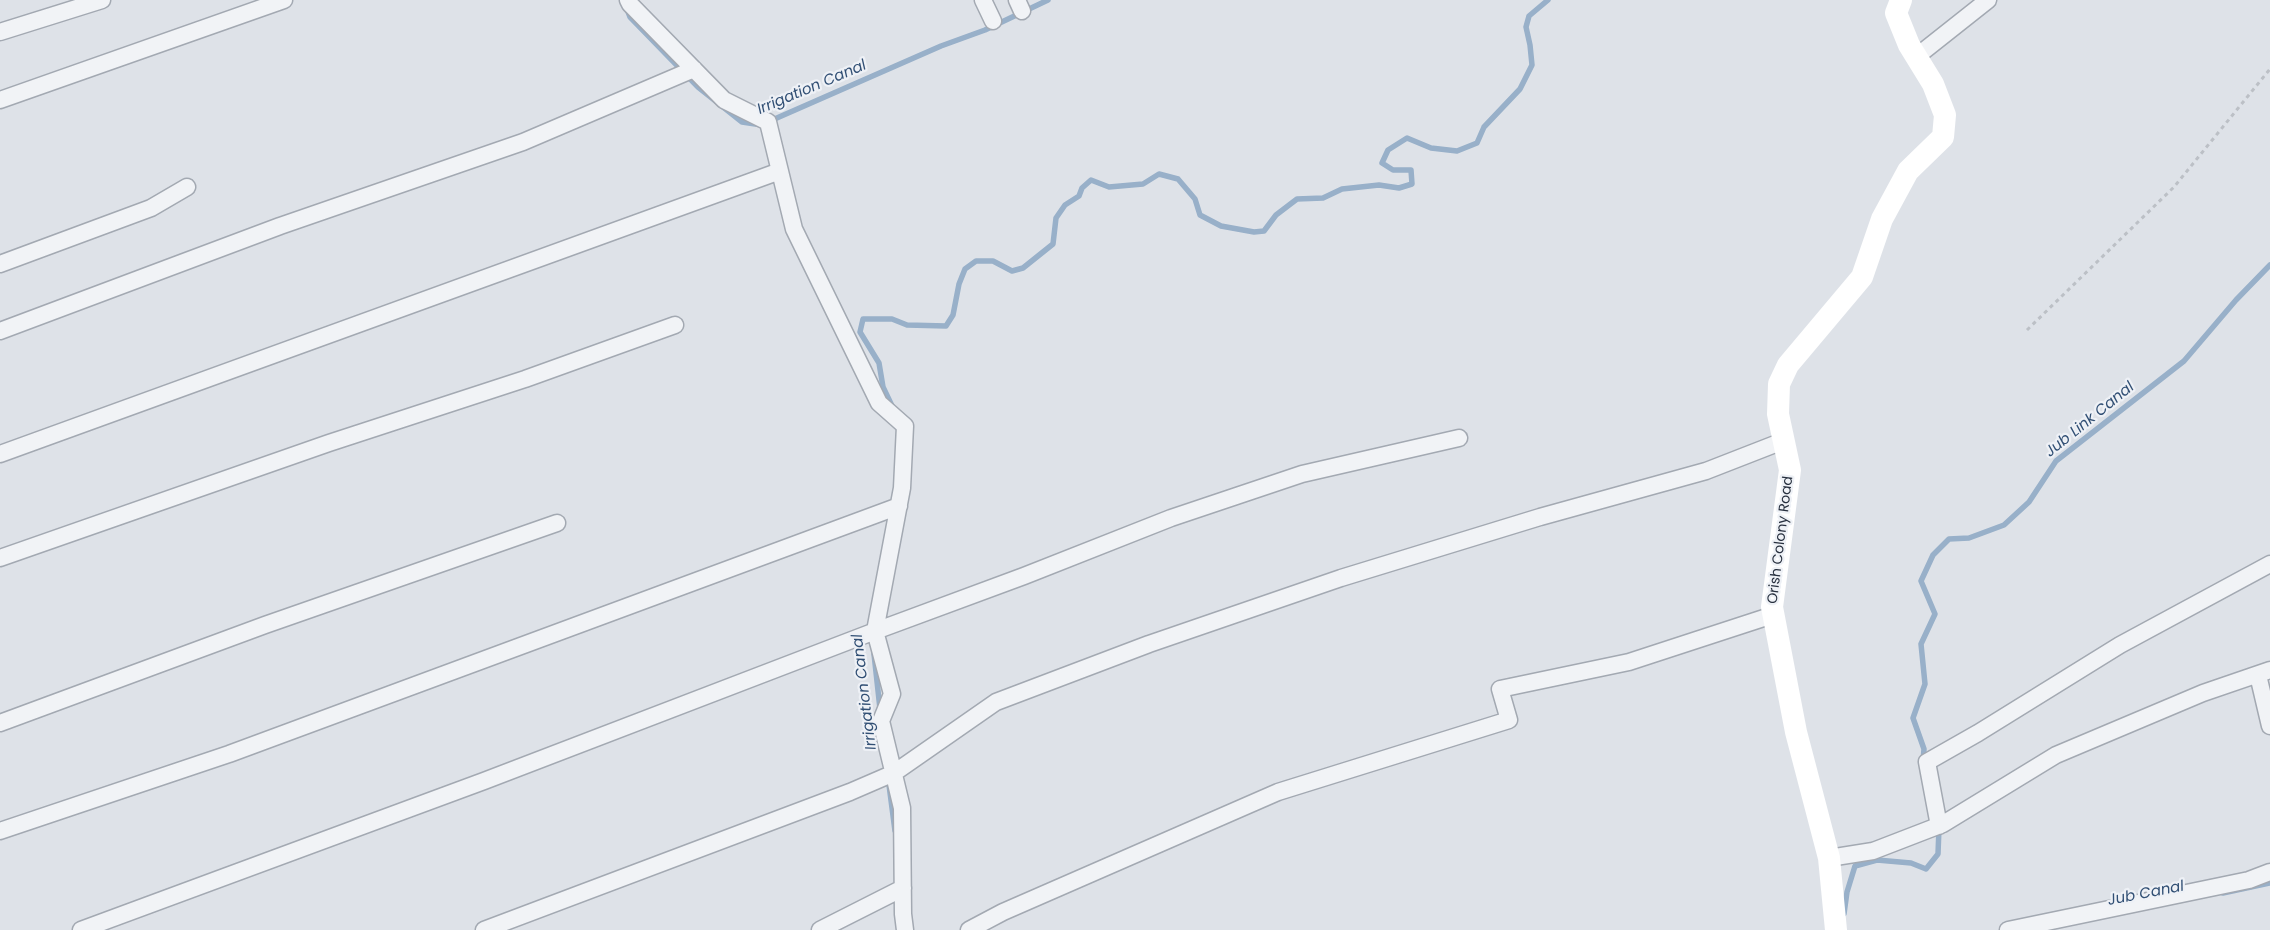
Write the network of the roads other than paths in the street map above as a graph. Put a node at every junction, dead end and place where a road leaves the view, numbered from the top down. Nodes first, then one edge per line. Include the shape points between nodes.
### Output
1 (102, 0) edge
2 (284, 0) edge
3 (628, 0) edge
4 (983, 0) edge
5 (1901, 0) edge
6 (1988, 0) edge
7 (993, 21) dead end
8 (0, 32) edge
9 (1916, 57) junction
10 (694, 69) junction
11 (0, 100) edge
12 (780, 171) junction
13 (187, 187) dead end
14 (0, 264) edge
15 (675, 325) dead end
16 (0, 331) edge
17 (1459, 438) dead end
18 (1783, 441) junction
19 (0, 454) edge
20 (899, 506) junction
21 (557, 523) dead end
22 (0, 558) edge
23 (2270, 564) edge
24 (1774, 615) junction
25 (875, 631) junction
26 (2264, 673) edge
27 (0, 723) edge
28 (2270, 726) edge
29 (894, 773) junction
30 (1939, 826) junction
31 (0, 831) edge
32 (1829, 858) junction
33 (2270, 872) edge
34 (903, 888) junction
35 (81, 930) edge
36 (484, 930) edge
37 (820, 930) edge
38 (905, 930) edge
39 (969, 930) edge
40 (1836, 930) edge
41 (2008, 930) edge

1 - 8 street
2 - 11 street
3 - 10 street
4 - 7 street
5 - 9 street, Orish Colony Road via 1896,13
6 - 9 street
9 - 18 street, Orish Colony Road via 1933,84 1945,115 1943,137 1908,171 1882,218 1862,277 1788,365 1779,384 1778,414
10 - 12 street via 724,100 768,122
10 - 16 street via 523,142 280,226
12 - 19 street
12 - 20 street via 798,238 879,403 905,426
13 - 14 street via 151,208
15 - 22 street via 525,380 328,443
17 - 25 street via 1302,474 1171,518
18 - 24 street, Orish Colony Road via 1790,470 1772,607
18 - 29 street via 1706,471 1540,517 1149,644 996,702
20 - 25 street
20 - 31 street via 229,754
21 - 27 street via 265,625
23 - 30 street via 2120,645 1927,762
24 - 32 street, Orish Colony Road via 1796,732
24 - 39 street via 1629,662 1500,689 1509,720 1278,792 1003,912
25 - 29 street via 892,694 881,721
25 - 35 street via 493,778
26 - 28 street
26 - 30 street via 2203,693 2056,755
29 - 34 street via 902,808
29 - 36 street
30 - 32 street via 1873,851
32 - 40 street, Orish Colony Road
33 - 41 street via 2249,880
34 - 37 street
34 - 38 street

